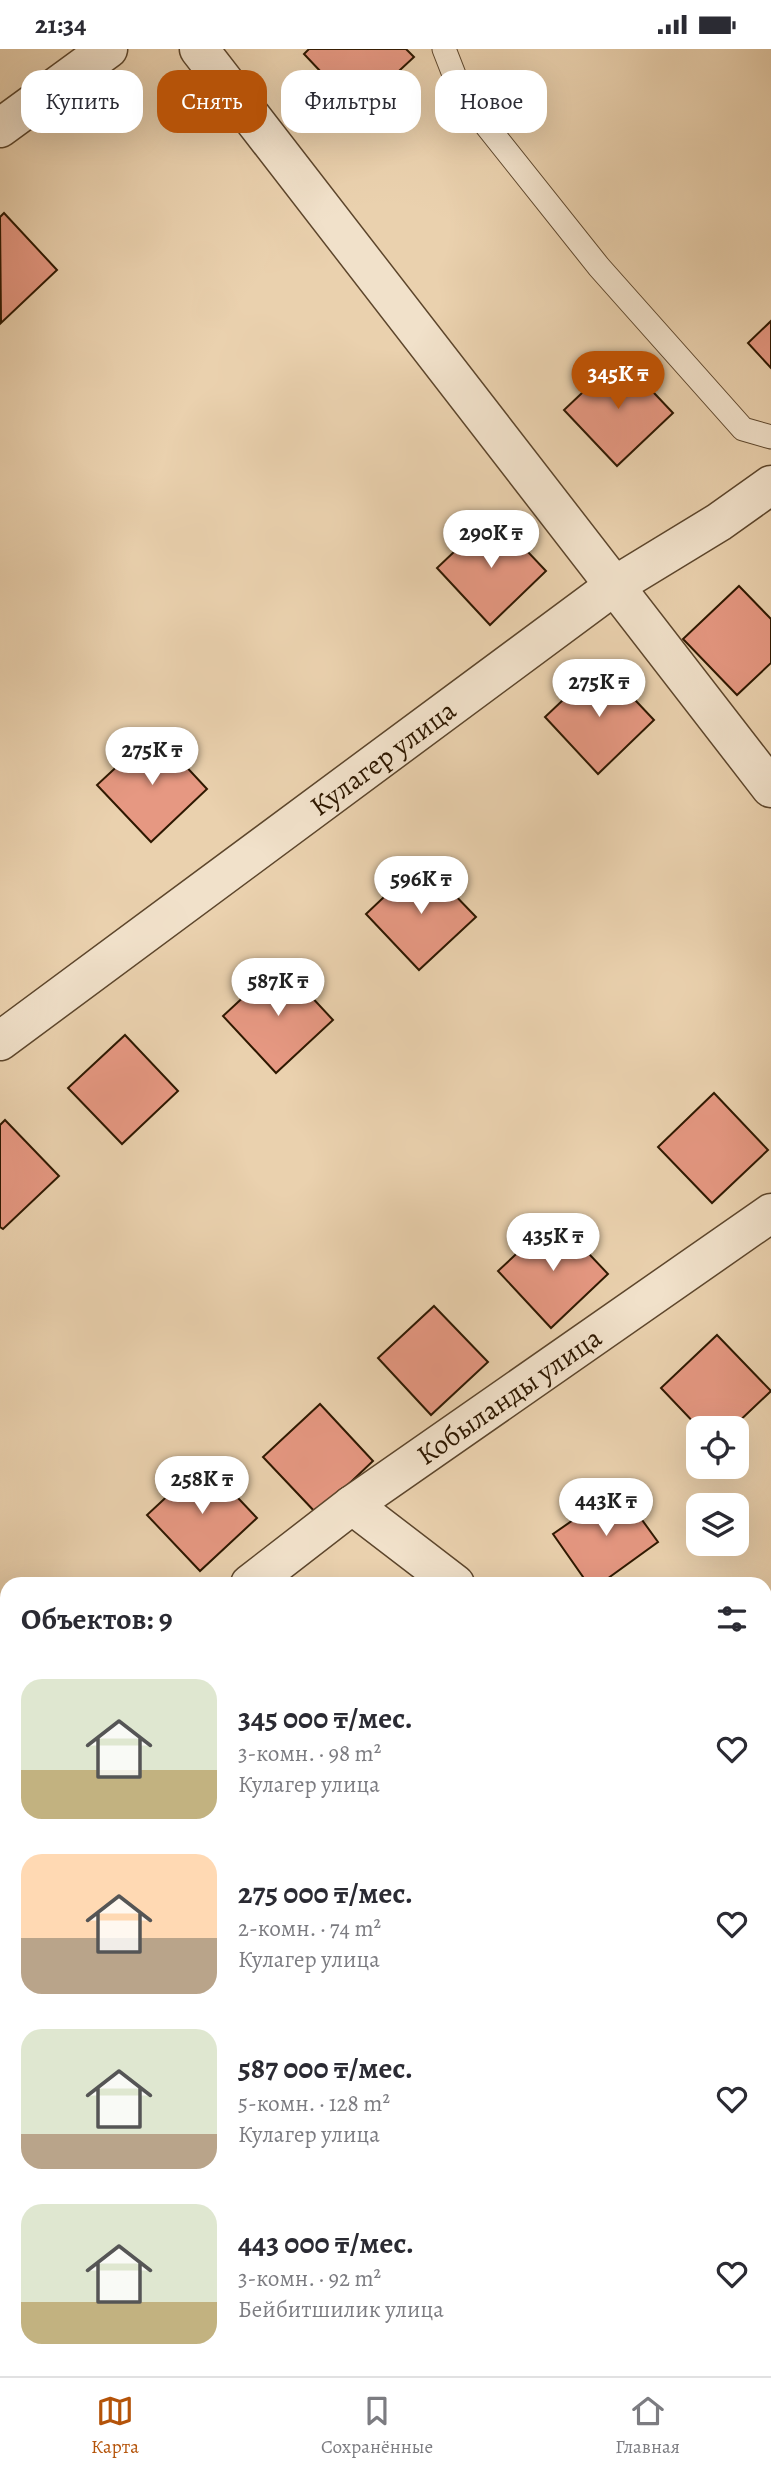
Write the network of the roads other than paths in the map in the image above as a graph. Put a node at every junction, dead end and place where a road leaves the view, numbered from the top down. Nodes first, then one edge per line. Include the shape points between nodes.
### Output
1 (108, 49) edge
2 (200, 49) edge
3 (444, 49) edge
4 (0, 128) edge
5 (771, 437) edge
6 (771, 485) edge
7 (614, 586) junction
8 (771, 788) edge
9 (0, 1041) edge
10 (771, 1213) edge
11 (352, 1505) junction
12 (259, 1577) edge
13 (446, 1577) edge

1 - 4 street
2 - 7 street
3 - 5 lane via 461,95 599,267 743,429
6 - 7 street, Кулагер улица
7 - 8 street
7 - 9 street, Кулагер улица
10 - 11 street, Кобыланды улица
11 - 12 street, Кобыланды улица
11 - 13 street

